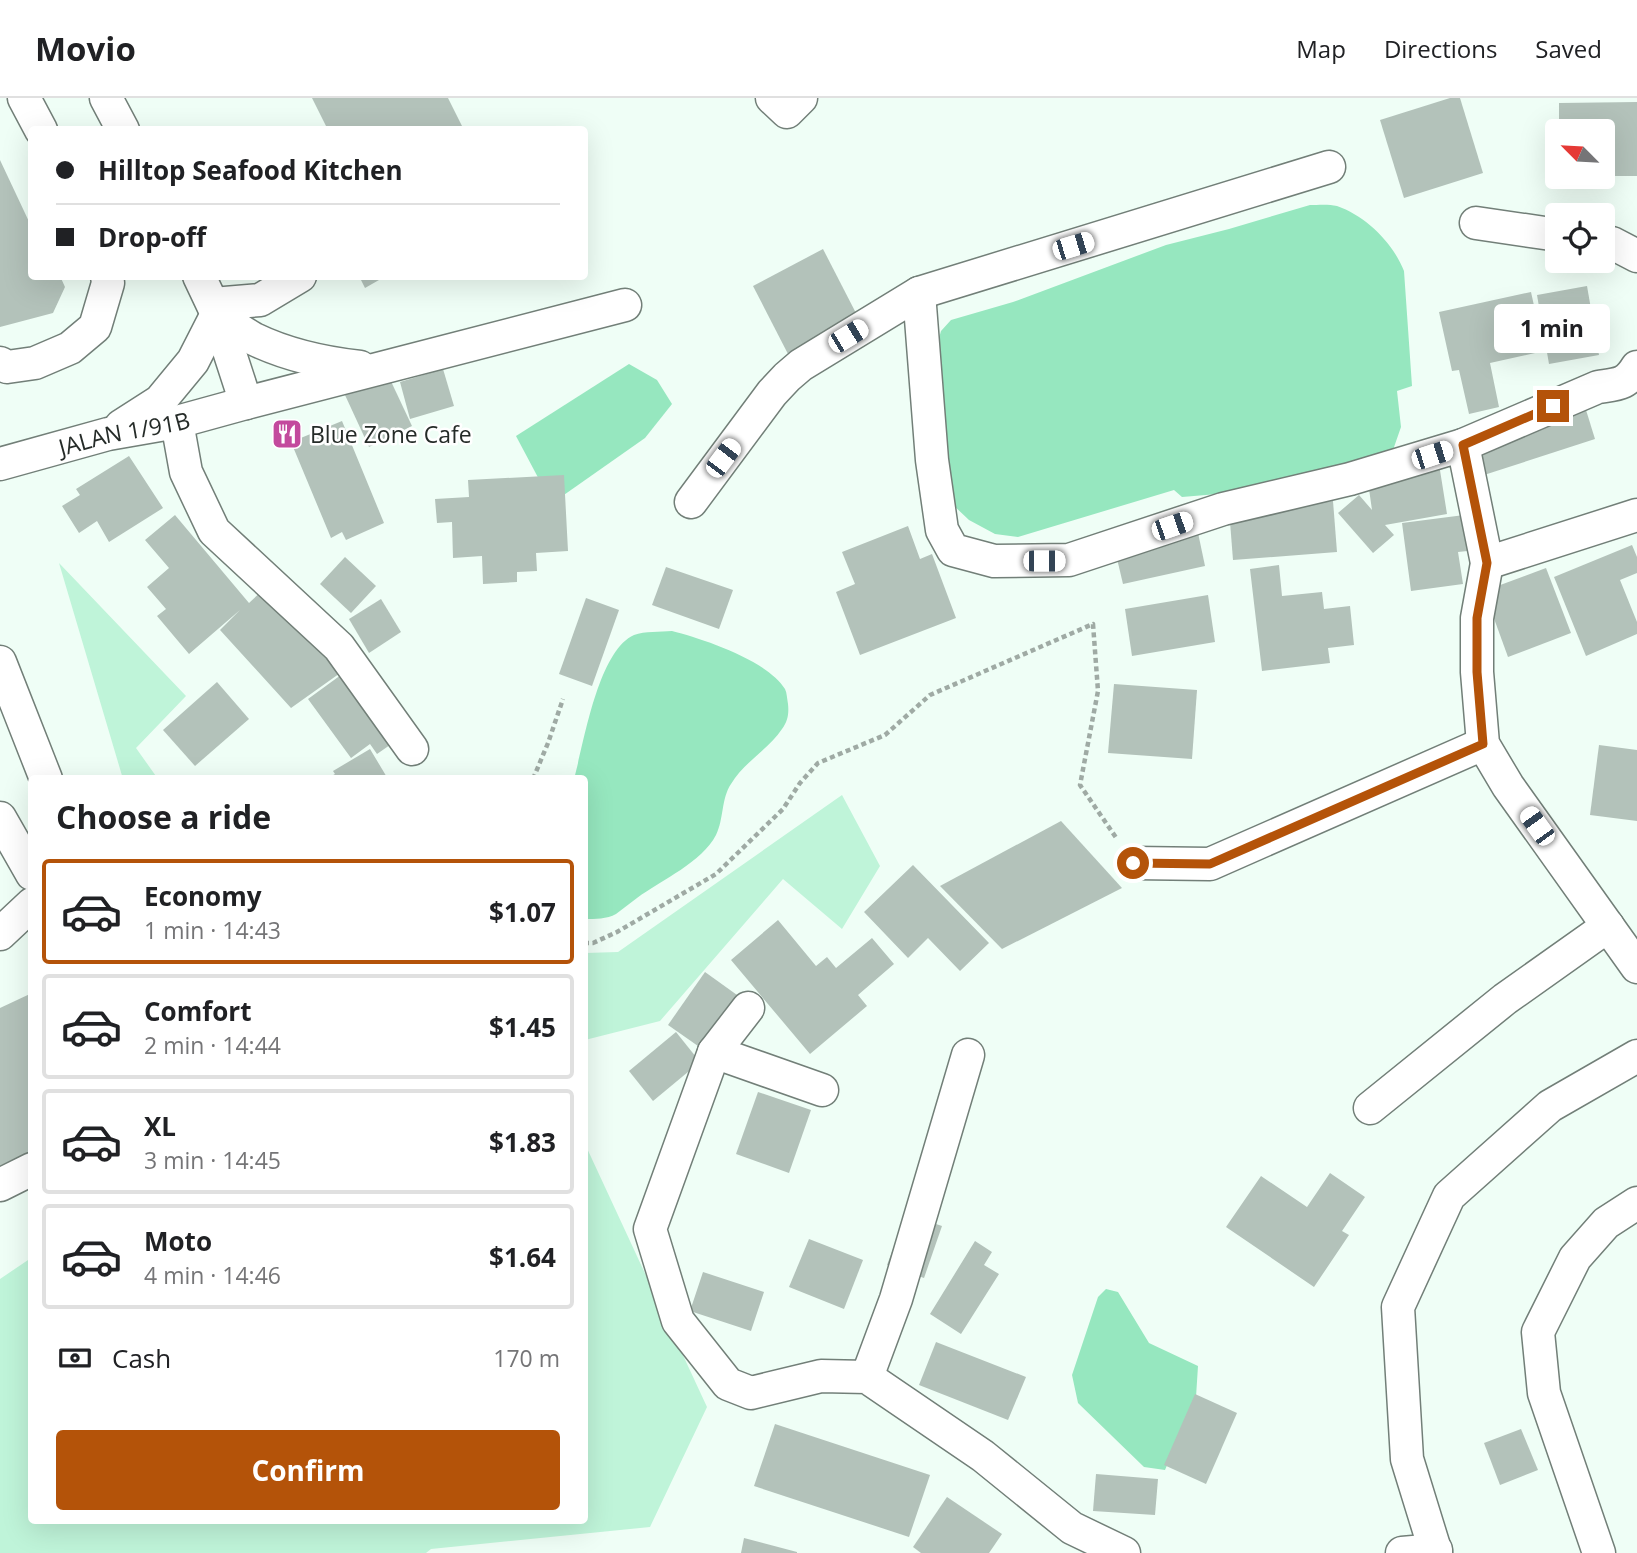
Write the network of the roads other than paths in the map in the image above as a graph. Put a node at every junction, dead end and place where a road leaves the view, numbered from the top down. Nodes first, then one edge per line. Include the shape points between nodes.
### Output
1 (24, 98) edge
2 (107, 98) edge
3 (39, 126) edge
4 (121, 126) edge
5 (1329, 167) dead end
6 (1476, 223) dead end
7 (1545, 233) edge
8 (1615, 245) edge
9 (1637, 256) edge
10 (108, 280) edge
11 (201, 280) edge
12 (293, 280) edge
13 (919, 293) junction
14 (625, 305) dead end
15 (215, 309) junction
16 (0, 363) edge
17 (1637, 367) edge
18 (375, 369) junction
19 (246, 403) junction
20 (177, 422) junction
21 (108, 434) junction
22 (1463, 445) junction
23 (0, 464) edge
24 (691, 502) dead end
25 (1637, 514) edge
26 (1487, 563) junction
27 (0, 662) edge
28 (1483, 744) junction
29 (412, 749) dead end
30 (44, 775) edge
31 (0, 818) edge
32 (1133, 863) road end
33 (28, 867) edge
34 (28, 908) edge
35 (1608, 926) junction
36 (0, 934) edge
37 (1637, 967) edge
38 (748, 1008) dead end
39 (714, 1052) junction
40 (968, 1055) dead end
41 (1637, 1056) edge
42 (822, 1090) dead end
43 (1370, 1108) dead end
44 (28, 1171) edge
45 (0, 1185) edge
46 (1637, 1203) edge
47 (867, 1377) junction
48 (1436, 1552) edge
49 (1124, 1553) edge
50 (1402, 1553) edge
51 (1599, 1553) edge

1 - 3 street
2 - 4 street
5 - 13 street
6 - 7 street
8 - 9 street
10 - 16 street via 94,327 70,348 35,363 8,367
11 - 15 street
12 - 15 street via 260,300
13 - 22 street via 932,460 942,530 953,550 994,561 1069,560 1223,509 1350,479
13 - 24 street via 787,377
14 - 18 street, JALAN 1/91B
15 - 18 street via 253,338 292,354
15 - 19 street
15 - 21 street via 193,361 160,401
17 - 22 street via 1620,383 1598,387
18 - 19 street, JALAN 1/91B
19 - 20 street, JALAN 1/91B
20 - 21 street, JALAN 1/91B
20 - 29 street via 186,472 214,531 339,647
21 - 23 street, JALAN 1/91B
22 - 26 street
25 - 26 street
26 - 28 street via 1477,618
27 - 30 street
28 - 32 street via 1210,864
28 - 35 street
31 - 33 street
34 - 36 street
35 - 37 street
35 - 43 street via 1505,999
38 - 39 street
39 - 42 street
39 - 47 street via 650,1229 678,1321 728,1384 751,1393 821,1376
40 - 47 street via 896,1299
41 - 48 street via 1550,1106 1449,1196 1398,1307 1407,1460
44 - 45 street
46 - 51 street via 1606,1223 1575,1258 1538,1332 1544,1393
47 - 49 street via 983,1456 1072,1528
48 - 50 street

